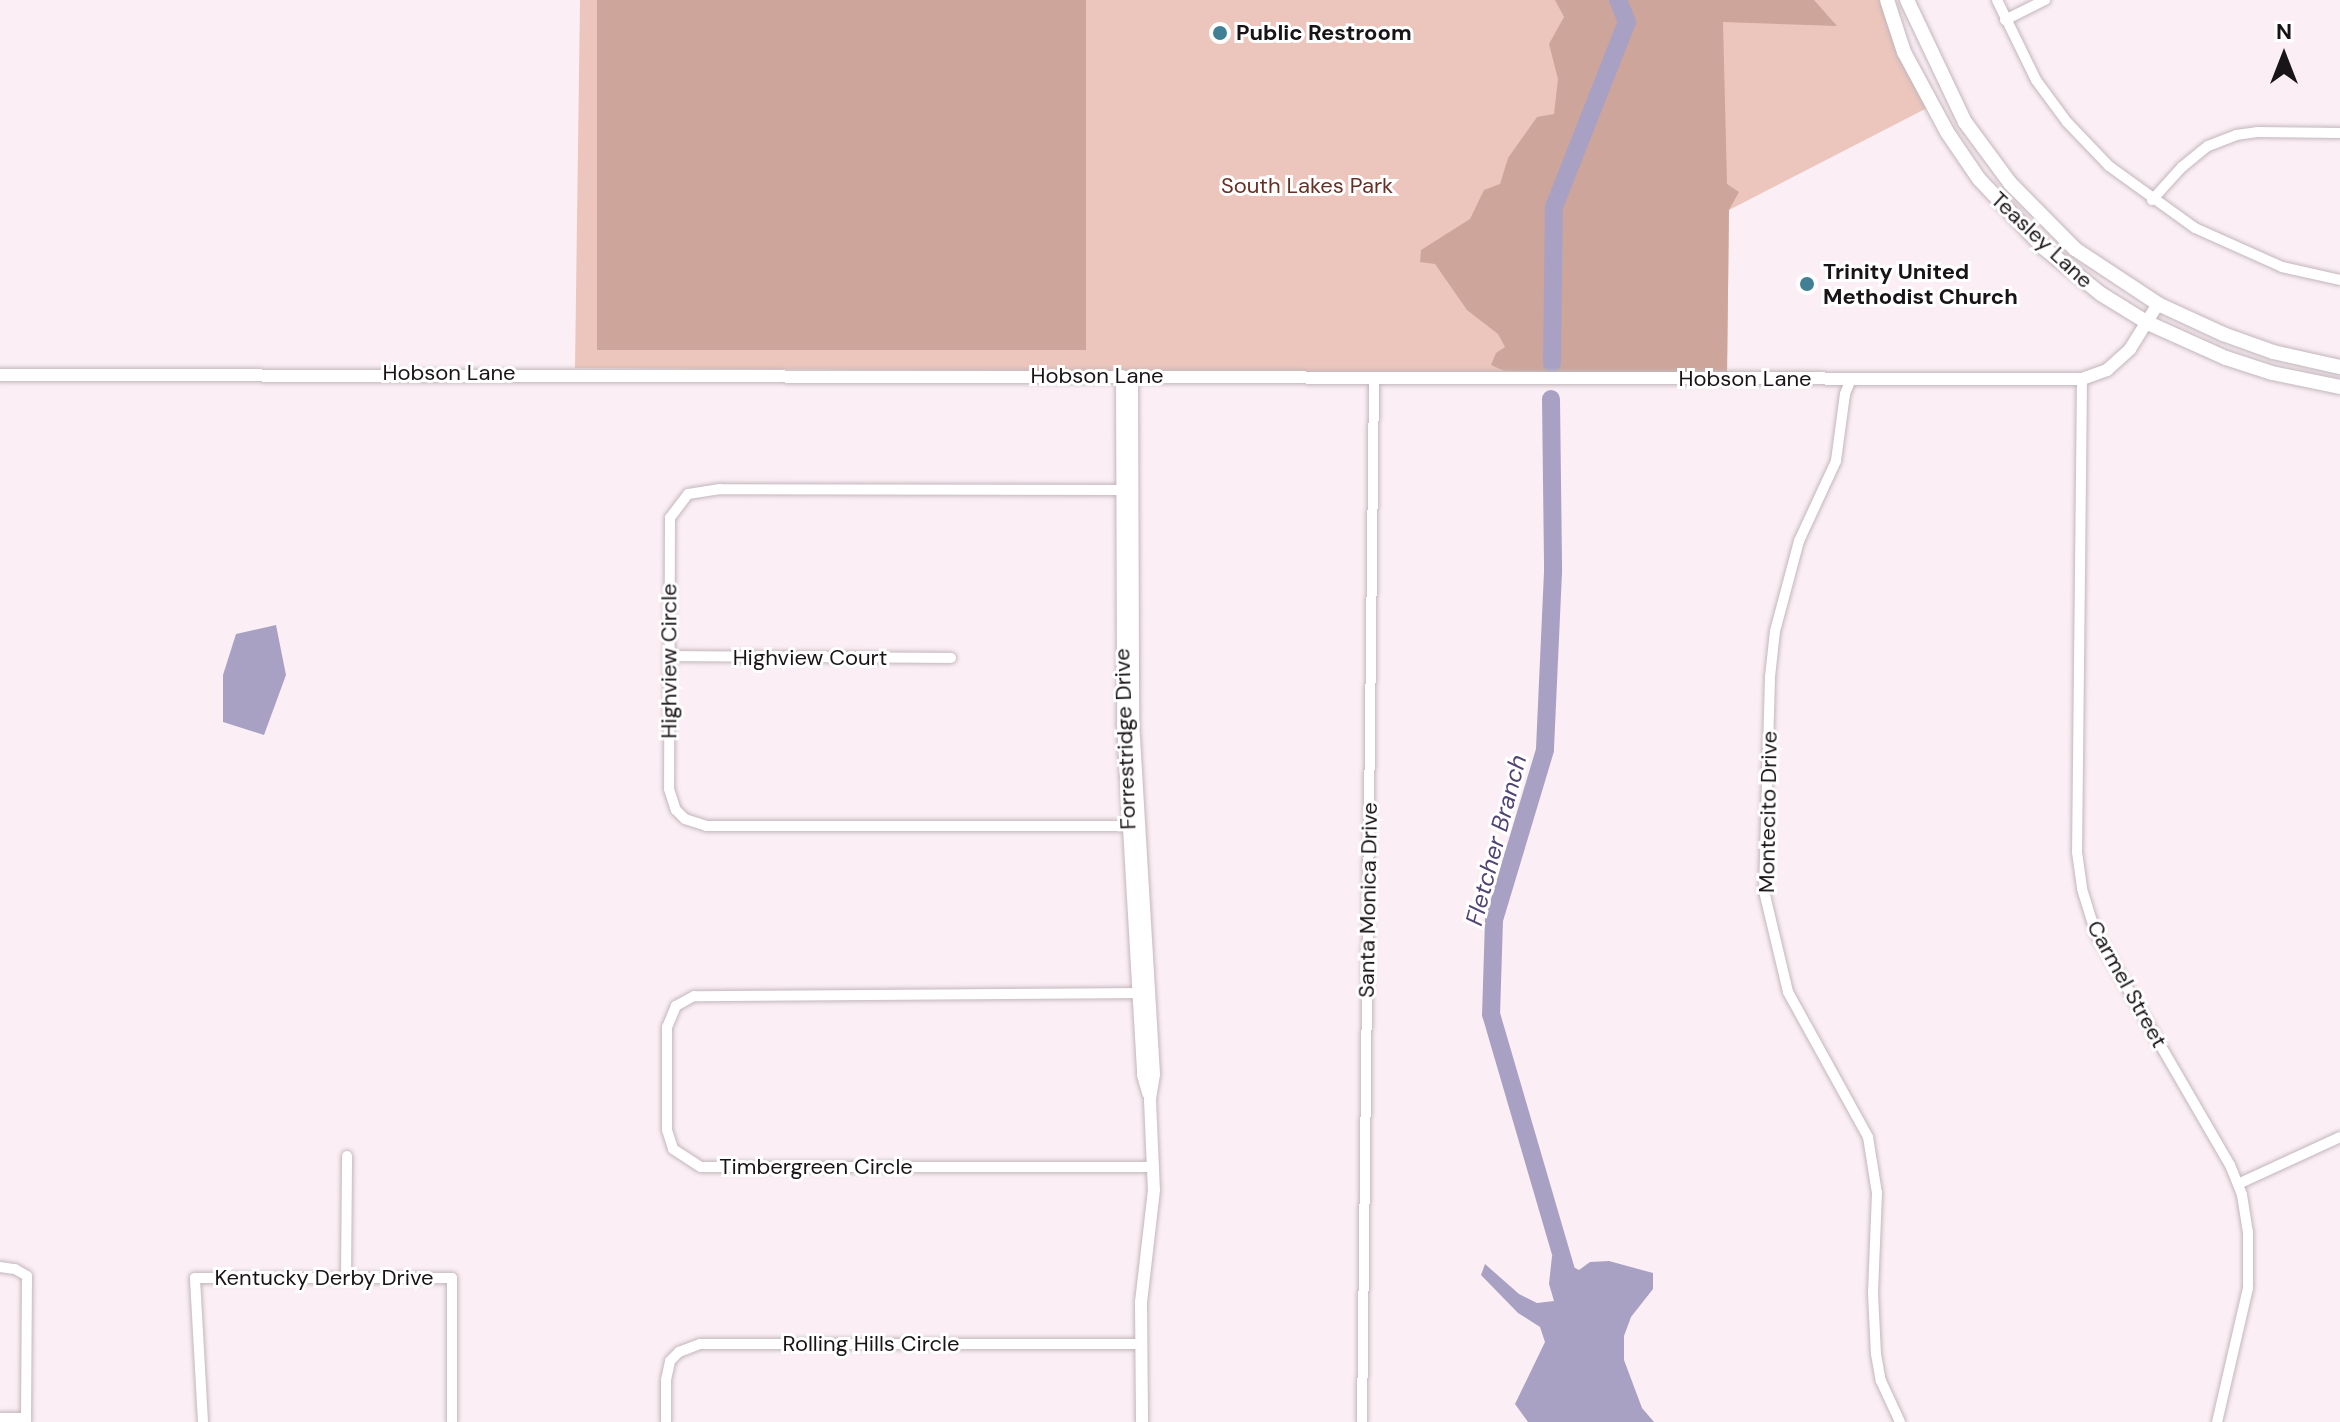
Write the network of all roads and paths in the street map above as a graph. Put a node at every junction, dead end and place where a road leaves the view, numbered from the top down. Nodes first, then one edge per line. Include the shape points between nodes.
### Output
1 (1887, 0) edge
2 (1907, 0) edge
3 (1997, 0) edge
4 (2045, 0) edge
5 (2005, 20) junction
6 (2340, 133) edge
7 (2152, 200) junction
8 (2340, 280) edge
9 (2158, 304) junction
10 (2148, 323) junction
11 (2340, 367) edge
12 (0, 375) edge
13 (1127, 376) junction
14 (1374, 378) junction
15 (1851, 379) junction
16 (2082, 379) junction
17 (2340, 387) edge
18 (1127, 490) junction
19 (669, 656) junction
20 (951, 658) dead end
21 (1133, 826) junction
22 (1143, 993) junction
23 (2340, 1137) edge
24 (347, 1156) dead end
25 (1154, 1167) junction
26 (2238, 1184) junction
27 (0, 1267) edge
28 (346, 1279) junction
29 (1139, 1344) junction
30 (0, 1418) edge
31 (26, 1420) edge
32 (203, 1422) edge
33 (452, 1422) edge
34 (666, 1422) edge
35 (1142, 1422) edge
36 (1362, 1422) edge
37 (1900, 1422) edge
38 (2217, 1422) edge

1 - 10 main road, Teasley Lane via 1925,96 1979,179 2078,277
2 - 9 main road, Teasley Lane via 1958,110 2010,183 2075,249
3 - 5 street
4 - 5 street
5 - 7 street via 2036,80 2067,122 2109,166
6 - 7 street via 2236,135 2208,146
7 - 8 street via 2245,253
9 - 10 street, Hobson Lane
9 - 11 main road, Teasley Lane via 2244,343
10 - 16 street, Hobson Lane via 2107,370
10 - 17 main road, Teasley Lane via 2226,358
12 - 13 street, Hobson Lane
13 - 14 street, Hobson Lane
13 - 18 street, Forrestridge Drive
14 - 15 street, Hobson Lane
14 - 36 street, Santa Monica Drive
15 - 16 street, Hobson Lane
15 - 37 street, Montecito Drive via 1836,461 1799,541 1775,631 1764,891 1788,992 1868,1137 1877,1193 1876,1354 1881,1381
16 - 26 street, Carmel Street via 2077,852 2082,889 2096,934
18 - 19 street, Highview Circle via 720,489 688,494 670,518
18 - 21 street, Forrestridge Drive via 1122,679
19 - 20 street, Highview Court
19 - 21 street, Highview Circle via 669,789 676,810 695,824
21 - 22 street, Forrestridge Drive
22 - 25 street, Forrestridge Drive via 1143,1075
22 - 25 street, Timbergreen Circle via 694,996 676,1006 667,1027 667,1130 673,1149 701,1167
23 - 26 street
24 - 28 street
25 - 29 street, Forrestridge Drive
26 - 38 street, Carmel Street via 2248,1232 2248,1288
27 - 31 street via 27,1276
28 - 32 street, Kentucky Derby Drive via 195,1278
28 - 33 street, Kentucky Derby Drive via 452,1278
29 - 34 street, Rolling Hills Circle via 700,1344 670,1361
29 - 35 street, Forrestridge Drive
30 - 31 street

